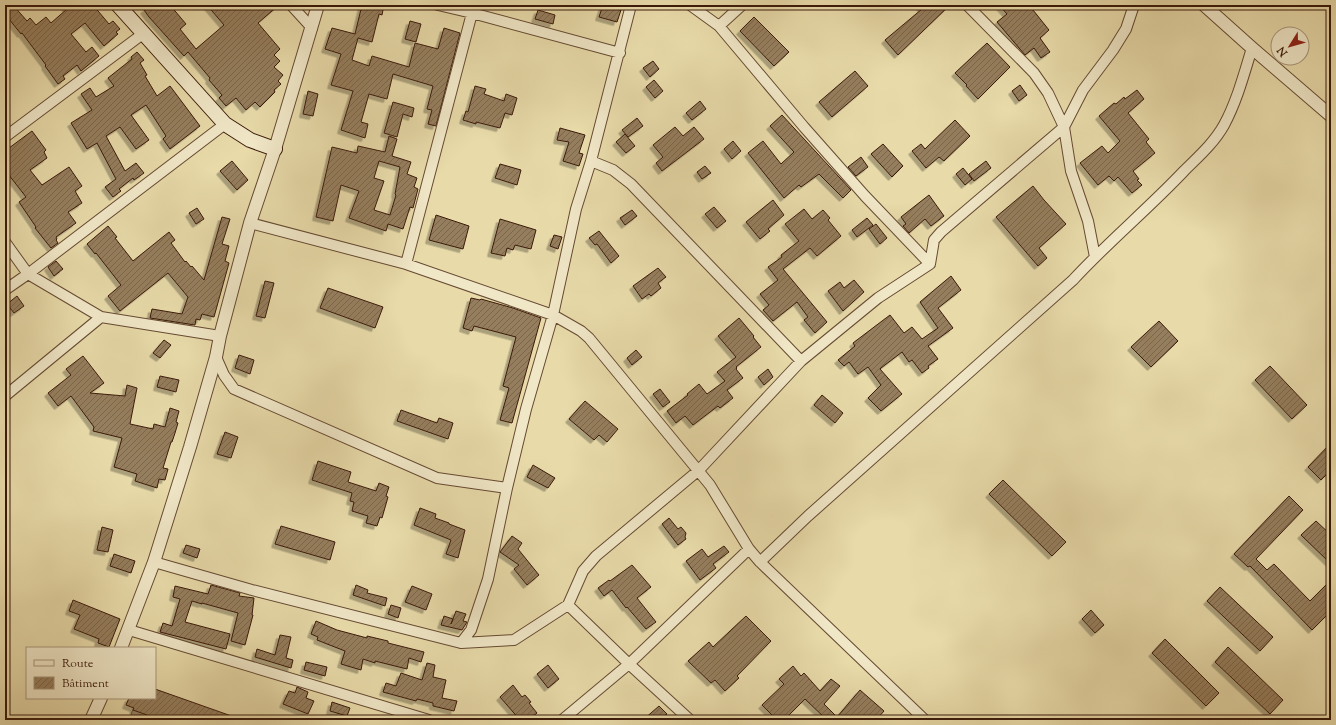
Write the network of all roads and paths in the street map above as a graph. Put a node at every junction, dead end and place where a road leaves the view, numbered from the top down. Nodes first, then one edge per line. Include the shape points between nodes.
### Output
1 (118, 5) edge
2 (291, 5) edge
3 (318, 5) edge
4 (438, 5) edge
5 (631, 5) edge
6 (690, 5) edge
7 (742, 5) edge
8 (966, 5) edge
9 (1134, 5) edge
10 (1204, 5) edge
11 (472, 13) junction
12 (719, 26) junction
13 (312, 28) junction
14 (144, 33) junction
15 (1252, 48) junction
16 (620, 52) junction
17 (1331, 116) edge
18 (225, 124) junction
19 (1064, 127) junction
20 (5, 137) edge
21 (274, 149) junction
22 (591, 161) junction
23 (250, 223) junction
24 (5, 242) edge
25 (1095, 257) junction
26 (406, 264) junction
27 (930, 264) junction
28 (28, 274) junction
29 (5, 290) edge
30 (553, 315) junction
31 (101, 317) junction
32 (220, 336) junction
33 (216, 357) junction
34 (801, 361) junction
35 (5, 396) edge
36 (699, 470) junction
37 (507, 488) junction
38 (749, 549) junction
39 (154, 562) junction
40 (760, 562) junction
41 (568, 605) junction
42 (128, 630) junction
43 (461, 644) junction
44 (121, 647) edge
45 (629, 664) junction
46 (101, 699) edge
47 (91, 720) edge
48 (429, 720) edge
49 (562, 720) edge
50 (690, 720) edge
51 (924, 720) edge

1 - 14 main road
2 - 13 street
3 - 13 street
4 - 11 street
5 - 16 street
6 - 12 street
7 - 12 street
8 - 19 street via 1034,73 1048,93
9 - 19 street via 1126,30 1083,90
10 - 15 street
11 - 16 street
11 - 26 street
12 - 27 street via 865,196
13 - 21 street
14 - 18 main road
14 - 20 street
15 - 17 street
15 - 25 street via 1224,126 1213,141 1164,192
16 - 22 street
18 - 21 main road via 250,140
18 - 28 street
19 - 25 street via 1071,171 1088,221
19 - 27 street via 940,232 934,240
21 - 23 street
22 - 30 street via 576,209
22 - 34 street via 613,170 631,184
23 - 26 street
23 - 32 street
24 - 28 street
25 - 40 street via 1073,280 808,516
26 - 30 street
27 - 34 street via 878,298
28 - 29 street
28 - 31 street
30 - 36 street via 589,338
30 - 37 street
31 - 32 street
31 - 35 street
32 - 33 street
33 - 37 street via 234,389 437,478
33 - 39 street
34 - 36 street
36 - 38 street
36 - 41 street via 596,556 583,571
37 - 43 street via 488,579 471,630
38 - 40 street
38 - 45 street
39 - 42 street
39 - 43 street
40 - 51 street
41 - 43 street via 514,640
41 - 45 street
42 - 44 street
42 - 48 street
45 - 49 street
45 - 50 street
46 - 47 street

